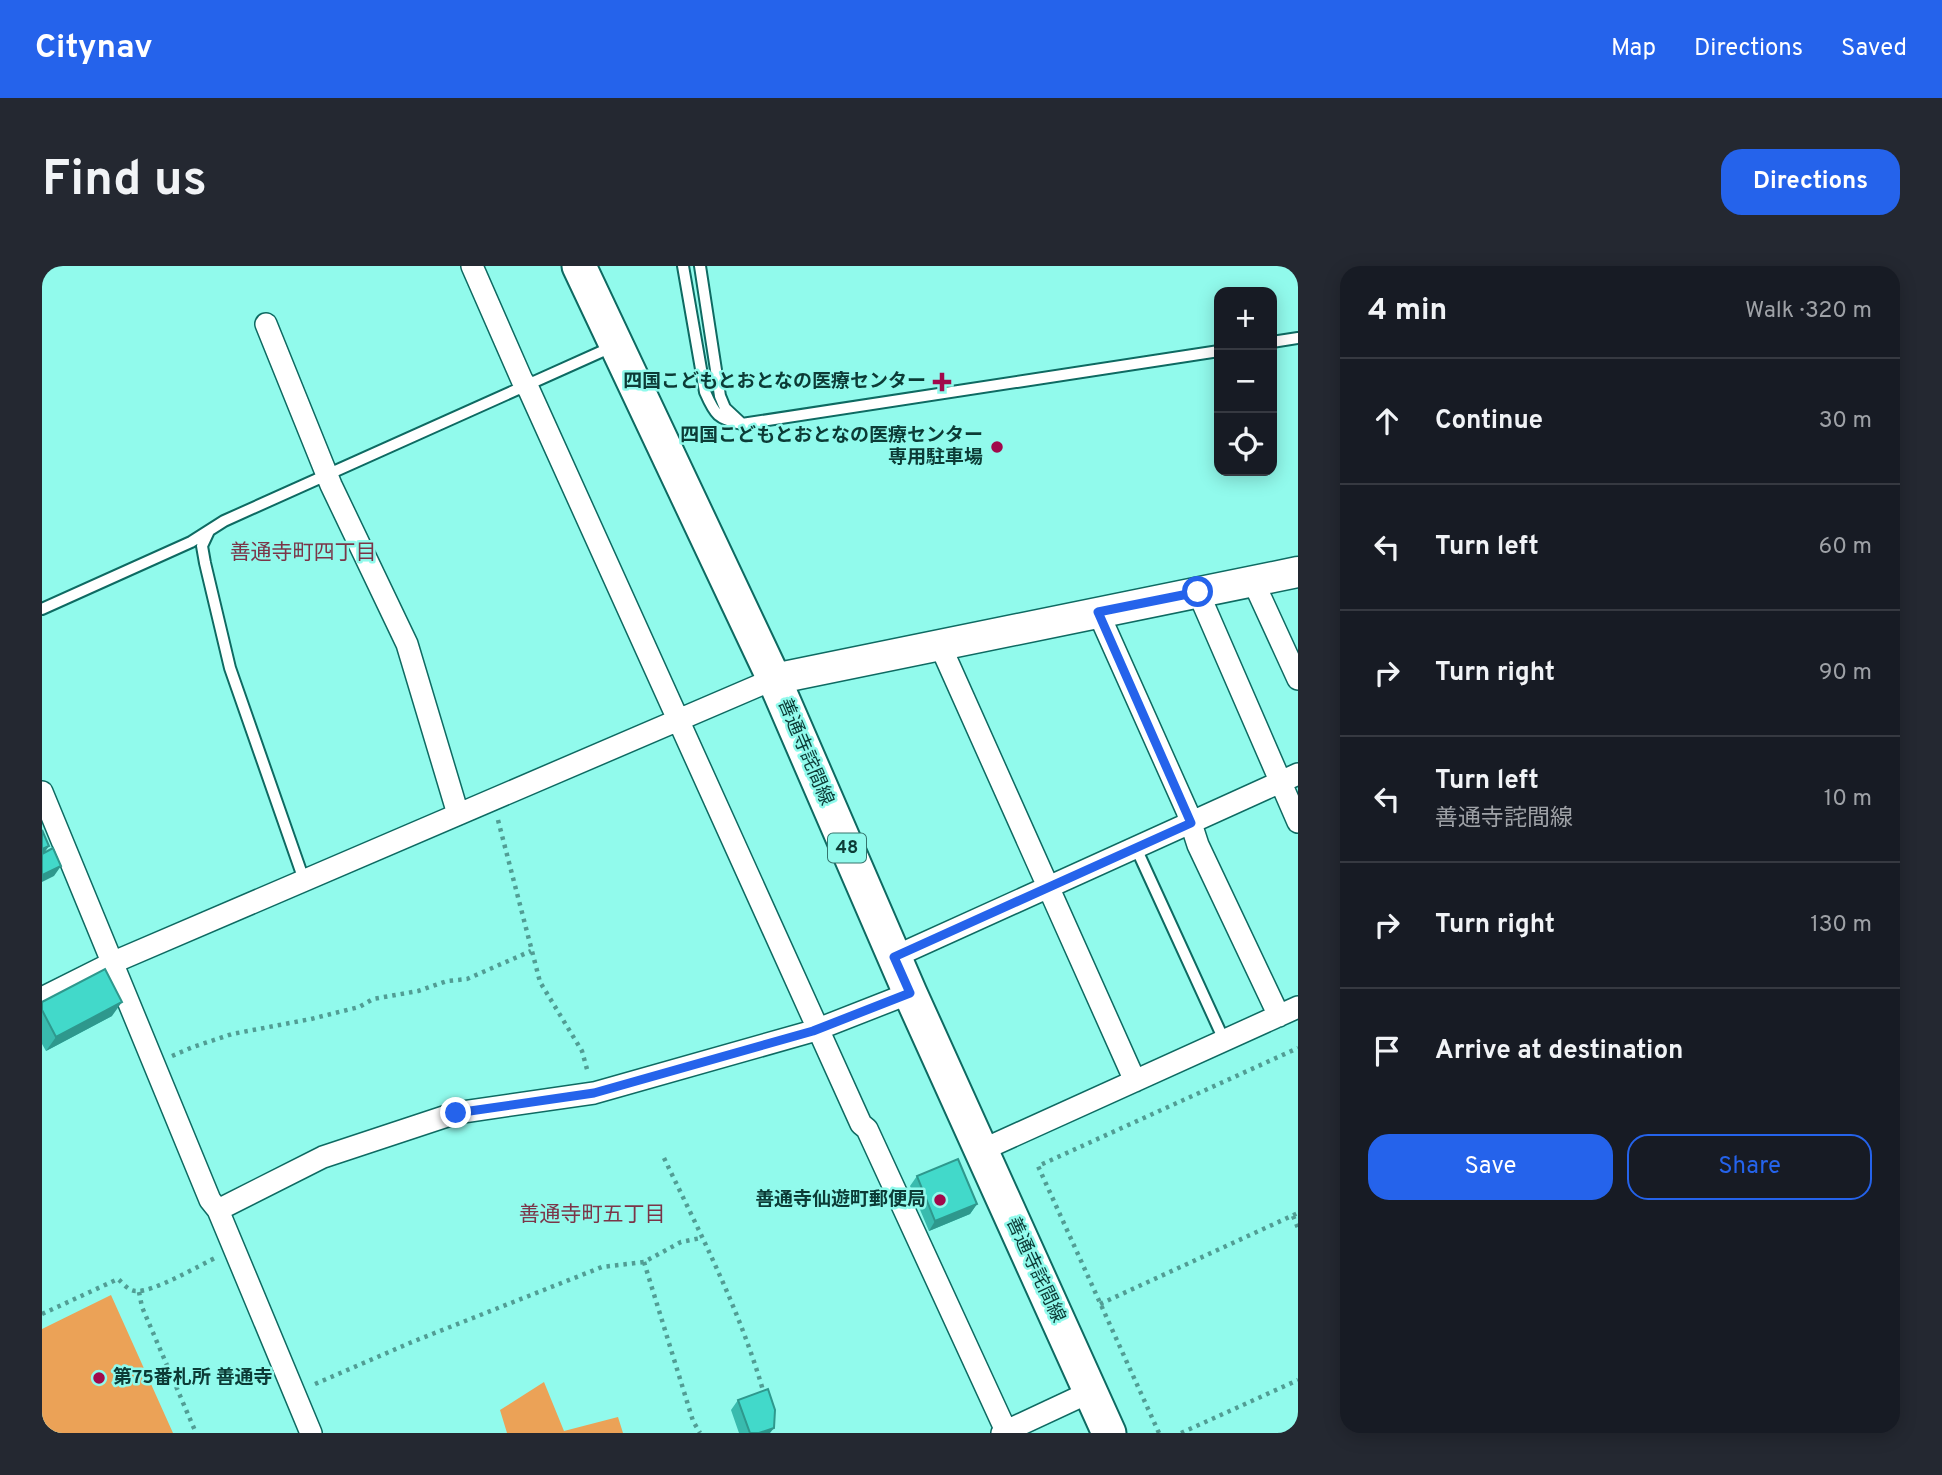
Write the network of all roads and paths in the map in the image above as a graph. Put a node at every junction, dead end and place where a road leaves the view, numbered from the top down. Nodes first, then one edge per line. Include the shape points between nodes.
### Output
1 (472, 266) edge
2 (579, 266) edge
3 (683, 266) edge
4 (700, 266) edge
5 (266, 324) dead end
6 (1298, 338) edge
7 (1277, 341) edge
8 (616, 344) junction
9 (1214, 352) edge
10 (525, 385) junction
11 (742, 424) junction
12 (327, 475) junction
13 (209, 531) junction
14 (1298, 572) edge
15 (1252, 581) junction
16 (1198, 592) junction
17 (42, 609) edge
18 (1098, 612) junction
19 (940, 645) junction
20 (1298, 678) edge
21 (774, 679) junction
22 (677, 720) junction
23 (1289, 778) edge
24 (42, 792) edge
25 (495, 808) dead end
26 (458, 814) junction
27 (1298, 822) edge
28 (1191, 823) junction
29 (1136, 848) junction
30 (304, 880) junction
31 (1049, 887) junction
32 (531, 951) junction
33 (894, 957) junction
34 (114, 962) junction
35 (910, 993) junction
36 (42, 998) edge
37 (1288, 1012) edge
38 (818, 1028) junction
39 (1224, 1040) junction
40 (1298, 1048) edge
41 (155, 1063) junction
42 (1135, 1081) junction
43 (594, 1093) junction
44 (980, 1151) junction
45 (664, 1158) dead end
46 (218, 1210) junction
47 (1295, 1215) edge
48 (1298, 1228) edge
49 (701, 1238) junction
50 (234, 1248) junction
51 (644, 1262) junction
52 (139, 1292) junction
53 (1100, 1304) junction
54 (42, 1314) edge
55 (1298, 1380) edge
56 (1090, 1392) junction
57 (294, 1393) junction
58 (766, 1400) edge
59 (1004, 1432) edge
60 (196, 1433) edge
61 (311, 1433) edge
62 (699, 1433) edge
63 (1109, 1433) edge
64 (1159, 1433) edge
65 (1181, 1433) edge

1 - 10 street
2 - 8 main road, 善通寺詫間線 / 48
3 - 11 lane via 705,392 722,420
4 - 11 lane via 720,396
5 - 12 street
6 - 7 lane
8 - 10 lane
8 - 21 main road, 善通寺詫間線 / 48
9 - 11 lane
10 - 12 lane
10 - 22 street
12 - 13 lane
12 - 26 street via 407,644
13 - 17 lane
13 - 30 lane via 202,546 230,668
14 - 15 street
15 - 16 street
15 - 20 street
16 - 18 street
16 - 23 street
18 - 19 street
18 - 28 street
19 - 21 street
19 - 31 street
21 - 22 street
21 - 33 main road, 善通寺詫間線 / 48
22 - 26 street
22 - 38 street
23 - 27 street
23 - 28 street
24 - 34 street
25 - 32 path
26 - 30 street
28 - 29 street
28 - 37 street via 1198,845
29 - 31 street
29 - 39 lane
30 - 34 street
31 - 33 street
31 - 42 street
32 - 41 path via 467,979 223,1036
32 - 43 path via 540,982 582,1052
33 - 35 main road, 善通寺詫間線 / 48
34 - 36 street
34 - 41 street
35 - 38 street
35 - 44 main road, 善通寺詫間線 / 48
37 - 39 street
38 - 43 street
38 - 59 street
39 - 42 street
40 - 53 path via 1038,1166
41 - 46 street
42 - 44 street
43 - 46 street via 456,1113 323,1157
44 - 56 main road, 善通寺詫間線 / 48
45 - 49 path
46 - 50 street
47 - 48 path
47 - 53 path
49 - 51 path via 681,1242
49 - 58 path via 755,1362
50 - 52 path
50 - 57 street
51 - 57 path via 602,1267
51 - 62 path
52 - 54 path via 118,1279
52 - 60 path
53 - 64 path
55 - 65 path
56 - 59 street
56 - 63 main road, 善通寺詫間線 / 48
57 - 61 street

